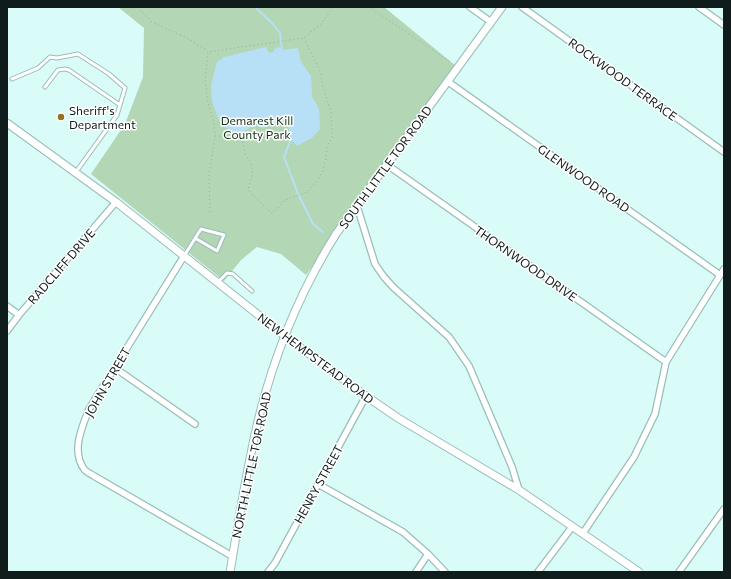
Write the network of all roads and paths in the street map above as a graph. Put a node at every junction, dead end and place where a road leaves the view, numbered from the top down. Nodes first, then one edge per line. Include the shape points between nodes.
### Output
1 (137, 7) edge
2 (333, 7) edge
3 (369, 7) edge
4 (470, 7) edge
5 (502, 7) edge
6 (522, 7) edge
7 (699, 7) edge
8 (491, 22) junction
9 (724, 25) edge
10 (304, 38) junction
11 (208, 52) junction
12 (456, 66) dead end
13 (12, 79) dead end
14 (447, 81) junction
15 (45, 87) dead end
16 (120, 105) junction
17 (7, 124) edge
18 (215, 136) junction
19 (724, 152) edge
20 (386, 164) junction
21 (76, 172) junction
22 (116, 202) junction
23 (357, 206) junction
24 (210, 212) dead end
25 (195, 238) junction
26 (184, 256) junction
27 (724, 269) edge
28 (720, 275) junction
29 (217, 283) junction
30 (252, 291) dead end
31 (7, 306) edge
32 (19, 315) junction
33 (7, 331) edge
34 (285, 336) junction
35 (666, 362) junction
36 (115, 368) junction
37 (366, 396) junction
38 (195, 424) dead end
39 (318, 484) junction
40 (519, 490) junction
41 (724, 509) edge
42 (572, 526) junction
43 (583, 533) junction
44 (428, 554) junction
45 (232, 556) junction
46 (230, 572) edge
47 (268, 572) edge
48 (416, 572) edge
49 (445, 572) edge
50 (538, 572) edge
51 (639, 572) edge
52 (679, 572) edge

1 - 11 path via 152,22 189,39
2 - 10 path via 322,22
3 - 12 path
4 - 8 street
5 - 8 street, SOUTH LITTLE TOR ROAD
6 - 19 street, ROCKWOOD TERRACE
7 - 9 street
8 - 14 street, SOUTH LITTLE TOR ROAD
10 - 11 path
10 - 18 path via 322,73 322,84 331,111 332,138 327,146 323,171 317,181 307,192 286,200 271,213 248,189 253,173 242,137
11 - 18 path via 205,80
13 - 16 lane via 38,68 50,57 78,54 125,88
14 - 20 street, SOUTH LITTLE TOR ROAD
14 - 28 street, GLENWOOD ROAD
15 - 16 lane via 58,70 70,70
16 - 21 lane via 117,115
17 - 21 street, NEW HEMPSTEAD ROAD
18 - 24 path via 209,176
20 - 23 street, SOUTH LITTLE TOR ROAD
20 - 35 street, THORNWOOD DRIVE
21 - 22 street, NEW HEMPSTEAD ROAD
22 - 26 street, NEW HEMPSTEAD ROAD
22 - 32 street, RADCLIFF DRIVE
23 - 34 street, SOUTH LITTLE TOR ROAD via 320,260
23 - 40 street via 375,264 394,288 449,338 469,366 512,467
25 - 25 lane via 201,229 224,235 217,252
25 - 26 lane
26 - 29 street, NEW HEMPSTEAD ROAD
26 - 36 street, JOHN STREET
27 - 28 street
28 - 35 street
29 - 30 lane via 227,273 233,274
29 - 34 street, NEW HEMPSTEAD ROAD
31 - 32 street
32 - 33 street, RADCLIFF DRIVE
34 - 37 street, NEW HEMPSTEAD ROAD
34 - 45 street, NORTH LITTLE TOR ROAD via 260,414
35 - 43 street via 655,414 634,457
36 - 38 street
36 - 45 street, JOHN STREET via 89,409 80,434 79,455 84,469
37 - 39 street, HENRY STREET
37 - 40 street, NEW HEMPSTEAD ROAD
39 - 44 street via 403,532
39 - 47 street, HENRY STREET
40 - 42 street, NEW HEMPSTEAD ROAD
41 - 52 street
42 - 43 street, NEW HEMPSTEAD ROAD
42 - 50 street
43 - 51 street, NEW HEMPSTEAD ROAD
44 - 48 street
44 - 49 street
45 - 46 street, NORTH LITTLE TOR ROAD

